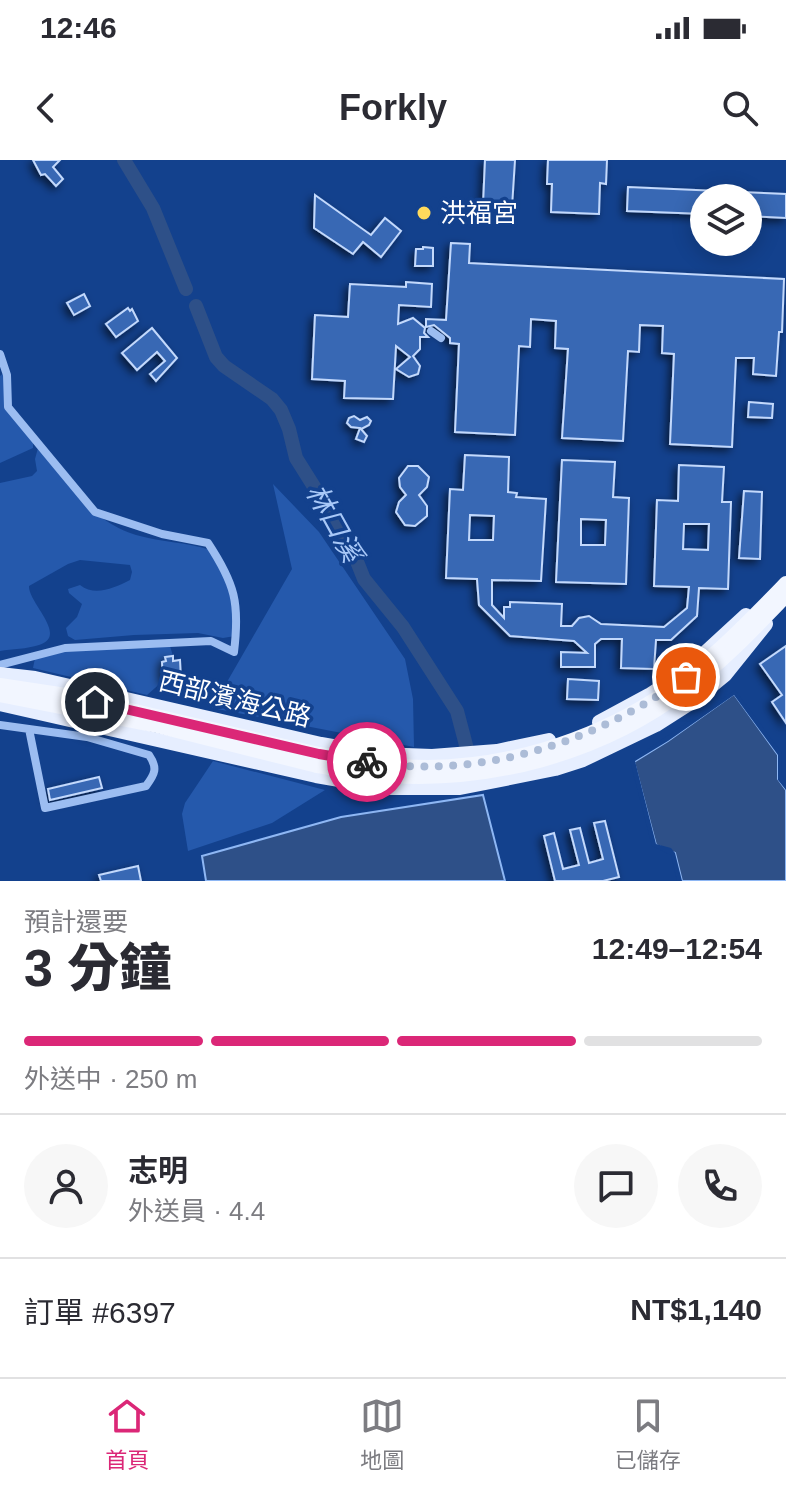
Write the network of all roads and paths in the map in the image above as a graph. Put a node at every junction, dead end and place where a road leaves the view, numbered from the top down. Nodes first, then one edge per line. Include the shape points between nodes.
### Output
1 (431, 331) dead end
2 (441, 338) dead end
3 (0, 354) edge
4 (786, 574) edge
5 (786, 583) edge
6 (786, 596) edge
7 (786, 604) edge
8 (725, 633) junction
9 (745, 651) junction
10 (0, 665) edge
11 (0, 674) edge
12 (0, 685) edge
13 (0, 695) edge
14 (0, 704) edge
15 (0, 725) edge
16 (29, 729) junction
17 (318, 760) junction

1 - 2 street
3 - 10 street via 8,407 95,512 208,543 228,574 239,616 234,652 211,641 65,648
4 - 8 main road, 西部濱海公路
5 - 17 highway, bridge via 686,677 654,700 582,736 504,759 428,767
6 - 17 highway, bridge via 686,690 591,744 507,769 466,775 378,775
7 - 9 main road
8 - 9 street
8 - 11 main road, 西部濱海公路 via 684,672 580,731 539,744 432,756 321,744
9 - 14 main road via 725,675 656,725 555,769 460,788 386,788 316,776
12 - 17 highway via 66,695
13 - 17 highway
15 - 16 street
16 - 16 street via 87,737 149,755 155,774 146,786 45,808

